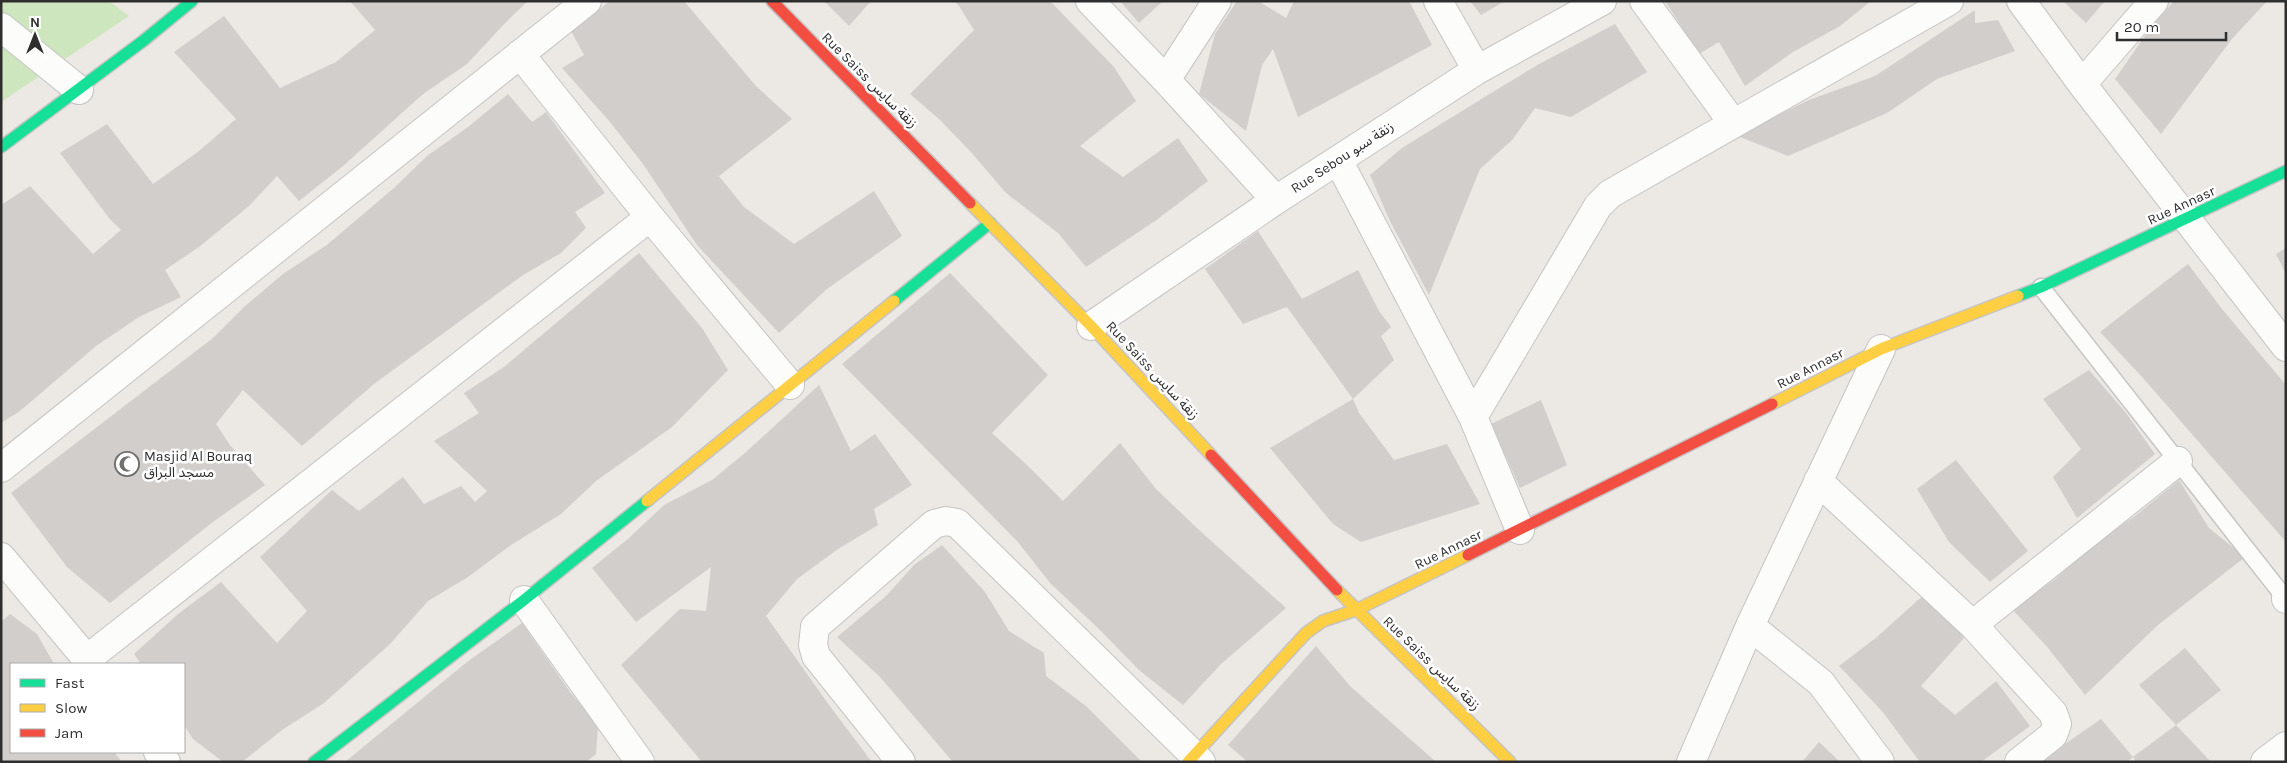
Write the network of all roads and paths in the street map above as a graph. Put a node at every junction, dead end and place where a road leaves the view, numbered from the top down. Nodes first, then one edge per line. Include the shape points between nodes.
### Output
1 (192, 1) edge
2 (587, 1) edge
3 (772, 1) edge
4 (1090, 1) edge
5 (1217, 1) edge
6 (1438, 1) edge
7 (1602, 1) edge
8 (1644, 1) edge
9 (1949, 1) edge
10 (2021, 1) edge
11 (2154, 1) edge
12 (1, 27) edge
13 (520, 54) junction
14 (1476, 70) junction
15 (1166, 80) junction
16 (2082, 84) junction
17 (79, 90) junction
18 (1733, 123) junction
19 (1, 147) edge
20 (1338, 160) junction
21 (2286, 171) edge
22 (1276, 200) junction
23 (650, 217) junction
24 (2187, 219) junction
25 (990, 223) junction
26 (2041, 287) junction
27 (1092, 326) junction
28 (2286, 347) edge
29 (1881, 349) junction
30 (790, 386) junction
31 (1473, 418) junction
32 (2178, 461) junction
33 (1, 468) edge
34 (1818, 481) junction
35 (1520, 530) junction
36 (1, 557) edge
37 (2286, 598) edge
38 (524, 600) junction
39 (1356, 610) junction
40 (1750, 626) junction
41 (1974, 626) junction
42 (89, 662) edge
43 (2286, 746) edge
44 (636, 760) edge
45 (1194, 760) edge
46 (314, 762) edge
47 (902, 762) edge
48 (1510, 762) edge
49 (1691, 762) edge
50 (1880, 762) edge
51 (2019, 762) edge
52 (2265, 762) edge

1 - 17 street
2 - 13 street
3 - 25 street, Rue Saiss زنقة سايس
4 - 15 street
5 - 15 street
6 - 14 street
7 - 14 street, Rue Sebou زنقة سبو
8 - 18 street
9 - 18 street
10 - 16 street
11 - 16 street
12 - 17 street
13 - 23 street
13 - 33 street
14 - 20 street, Rue Sebou زنقة سبو
15 - 22 street
16 - 24 street
17 - 19 street
18 - 31 street via 1610,194 1598,206
20 - 22 street, Rue Sebou زنقة سبو
20 - 31 street
21 - 24 street, Rue Annasr
22 - 27 street, Rue Sebou زنقة سبو
23 - 30 street
23 - 42 street
24 - 26 street, Rue Annasr
24 - 28 street
25 - 27 street, Rue Saiss زنقة سايس
25 - 30 street
26 - 29 street, Rue Annasr
26 - 32 lane
27 - 39 street, Rue Saiss زنقة سايس
29 - 34 street
29 - 35 street, Rue Annasr
30 - 38 street
31 - 35 street
32 - 37 lane
32 - 41 street
34 - 40 street
34 - 41 street
35 - 39 street, Rue Annasr
36 - 42 street
38 - 44 street
38 - 46 street
39 - 45 street, Rue Annasr via 1323,621 1306,633
39 - 48 street, Rue Saiss زنقة سايس
40 - 49 street
40 - 50 street via 1821,683
41 - 51 street via 2053,713 2057,724 2053,735
43 - 52 street
45 - 47 street via 957,523 946,521 934,524 815,627 813,645 816,656

